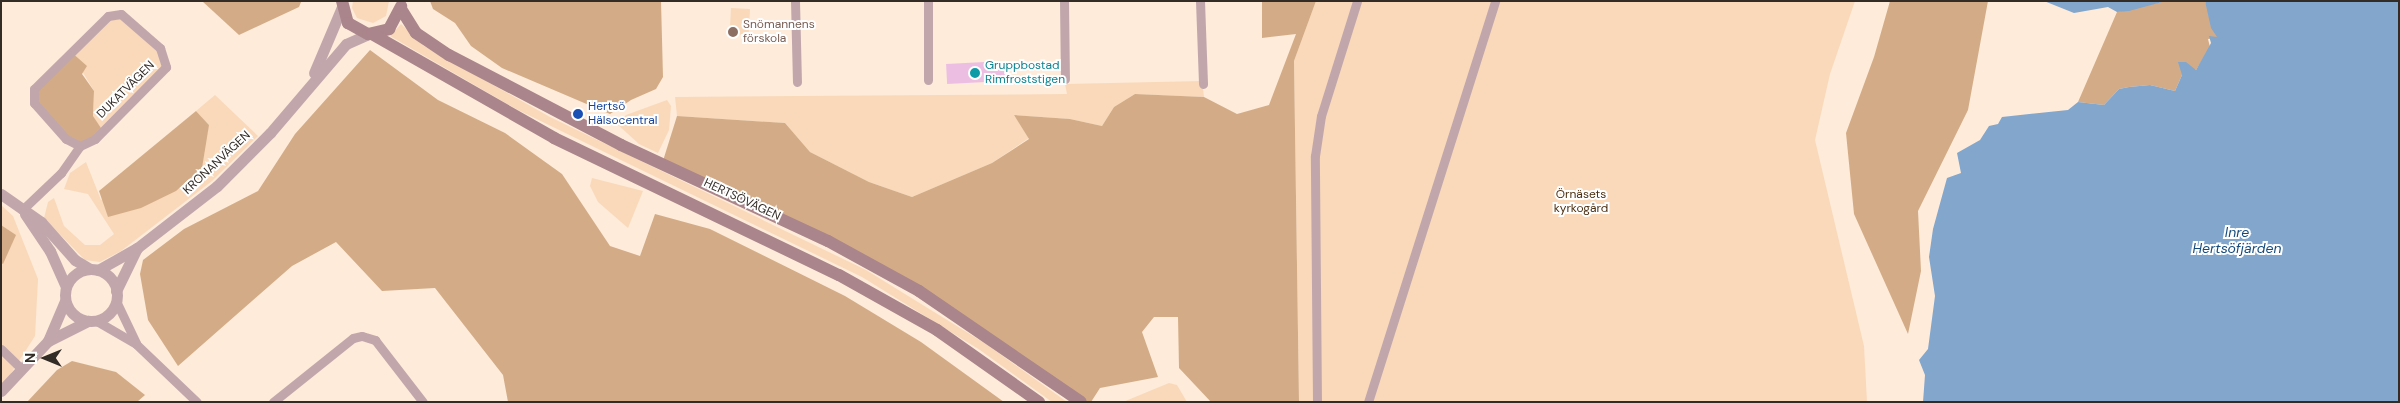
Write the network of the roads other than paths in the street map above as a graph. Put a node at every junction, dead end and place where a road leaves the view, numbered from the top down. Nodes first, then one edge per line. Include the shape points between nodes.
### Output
1 (795, 1) edge
2 (928, 1) edge
3 (1064, 1) edge
4 (1200, 1) edge
5 (1357, 1) edge
6 (1494, 1) edge
7 (401, 3) edge
8 (342, 4) edge
9 (370, 34) junction
10 (1065, 79) dead end
11 (928, 80) dead end
12 (797, 82) dead end
13 (1203, 84) dead end
14 (306, 88) junction
15 (80, 146) junction
16 (1, 194) edge
17 (22, 210) junction
18 (137, 248) junction
19 (94, 270) junction
20 (66, 288) junction
21 (116, 296) junction
22 (65, 302) junction
23 (91, 321) junction
24 (48, 341) junction
25 (136, 344) junction
26 (1, 349) edge
27 (21, 368) junction
28 (1, 391) edge
29 (197, 402) edge
30 (273, 402) edge
31 (423, 402) edge
32 (1039, 402) edge
33 (1081, 402) edge
34 (1318, 402) edge
35 (1368, 402) edge

1 - 12 street
2 - 11 street
3 - 10 street
4 - 13 street
5 - 34 street via 1321,116 1315,156
6 - 35 street
7 - 9 main road via 389,29
7 - 33 main road, HERTSÖVÄGEN via 416,33 449,55 621,145 836,246 919,291
8 - 9 main road, HERTSÖVÄGEN via 348,23
8 - 14 street, KRONANVÄGEN
9 - 14 street, KRONANVÄGEN via 346,44
9 - 32 main road, HERTSÖVÄGEN via 554,138 839,275 937,330
14 - 18 street, KRONANVÄGEN via 232,172
15 - 15 street, DUKATVÄGEN via 66,139 34,103 34,89 108,16 121,14 160,48 166,67 95,139
15 - 17 street, DUKATVÄGEN via 68,166
16 - 17 street
17 - 19 street via 41,222 75,260
17 - 20 street via 50,251
18 - 19 street, KRONANVÄGEN
18 - 21 street, KRONANVÄGEN
19 - 20 street via 74,275
19 - 21 street via 110,277
20 - 22 street
21 - 23 street via 108,315
21 - 25 street
22 - 23 street via 72,313
22 - 24 street
23 - 24 street
23 - 25 street
24 - 27 street
25 - 29 street
26 - 27 street
27 - 28 street
30 - 31 street via 353,338 362,336 375,340

